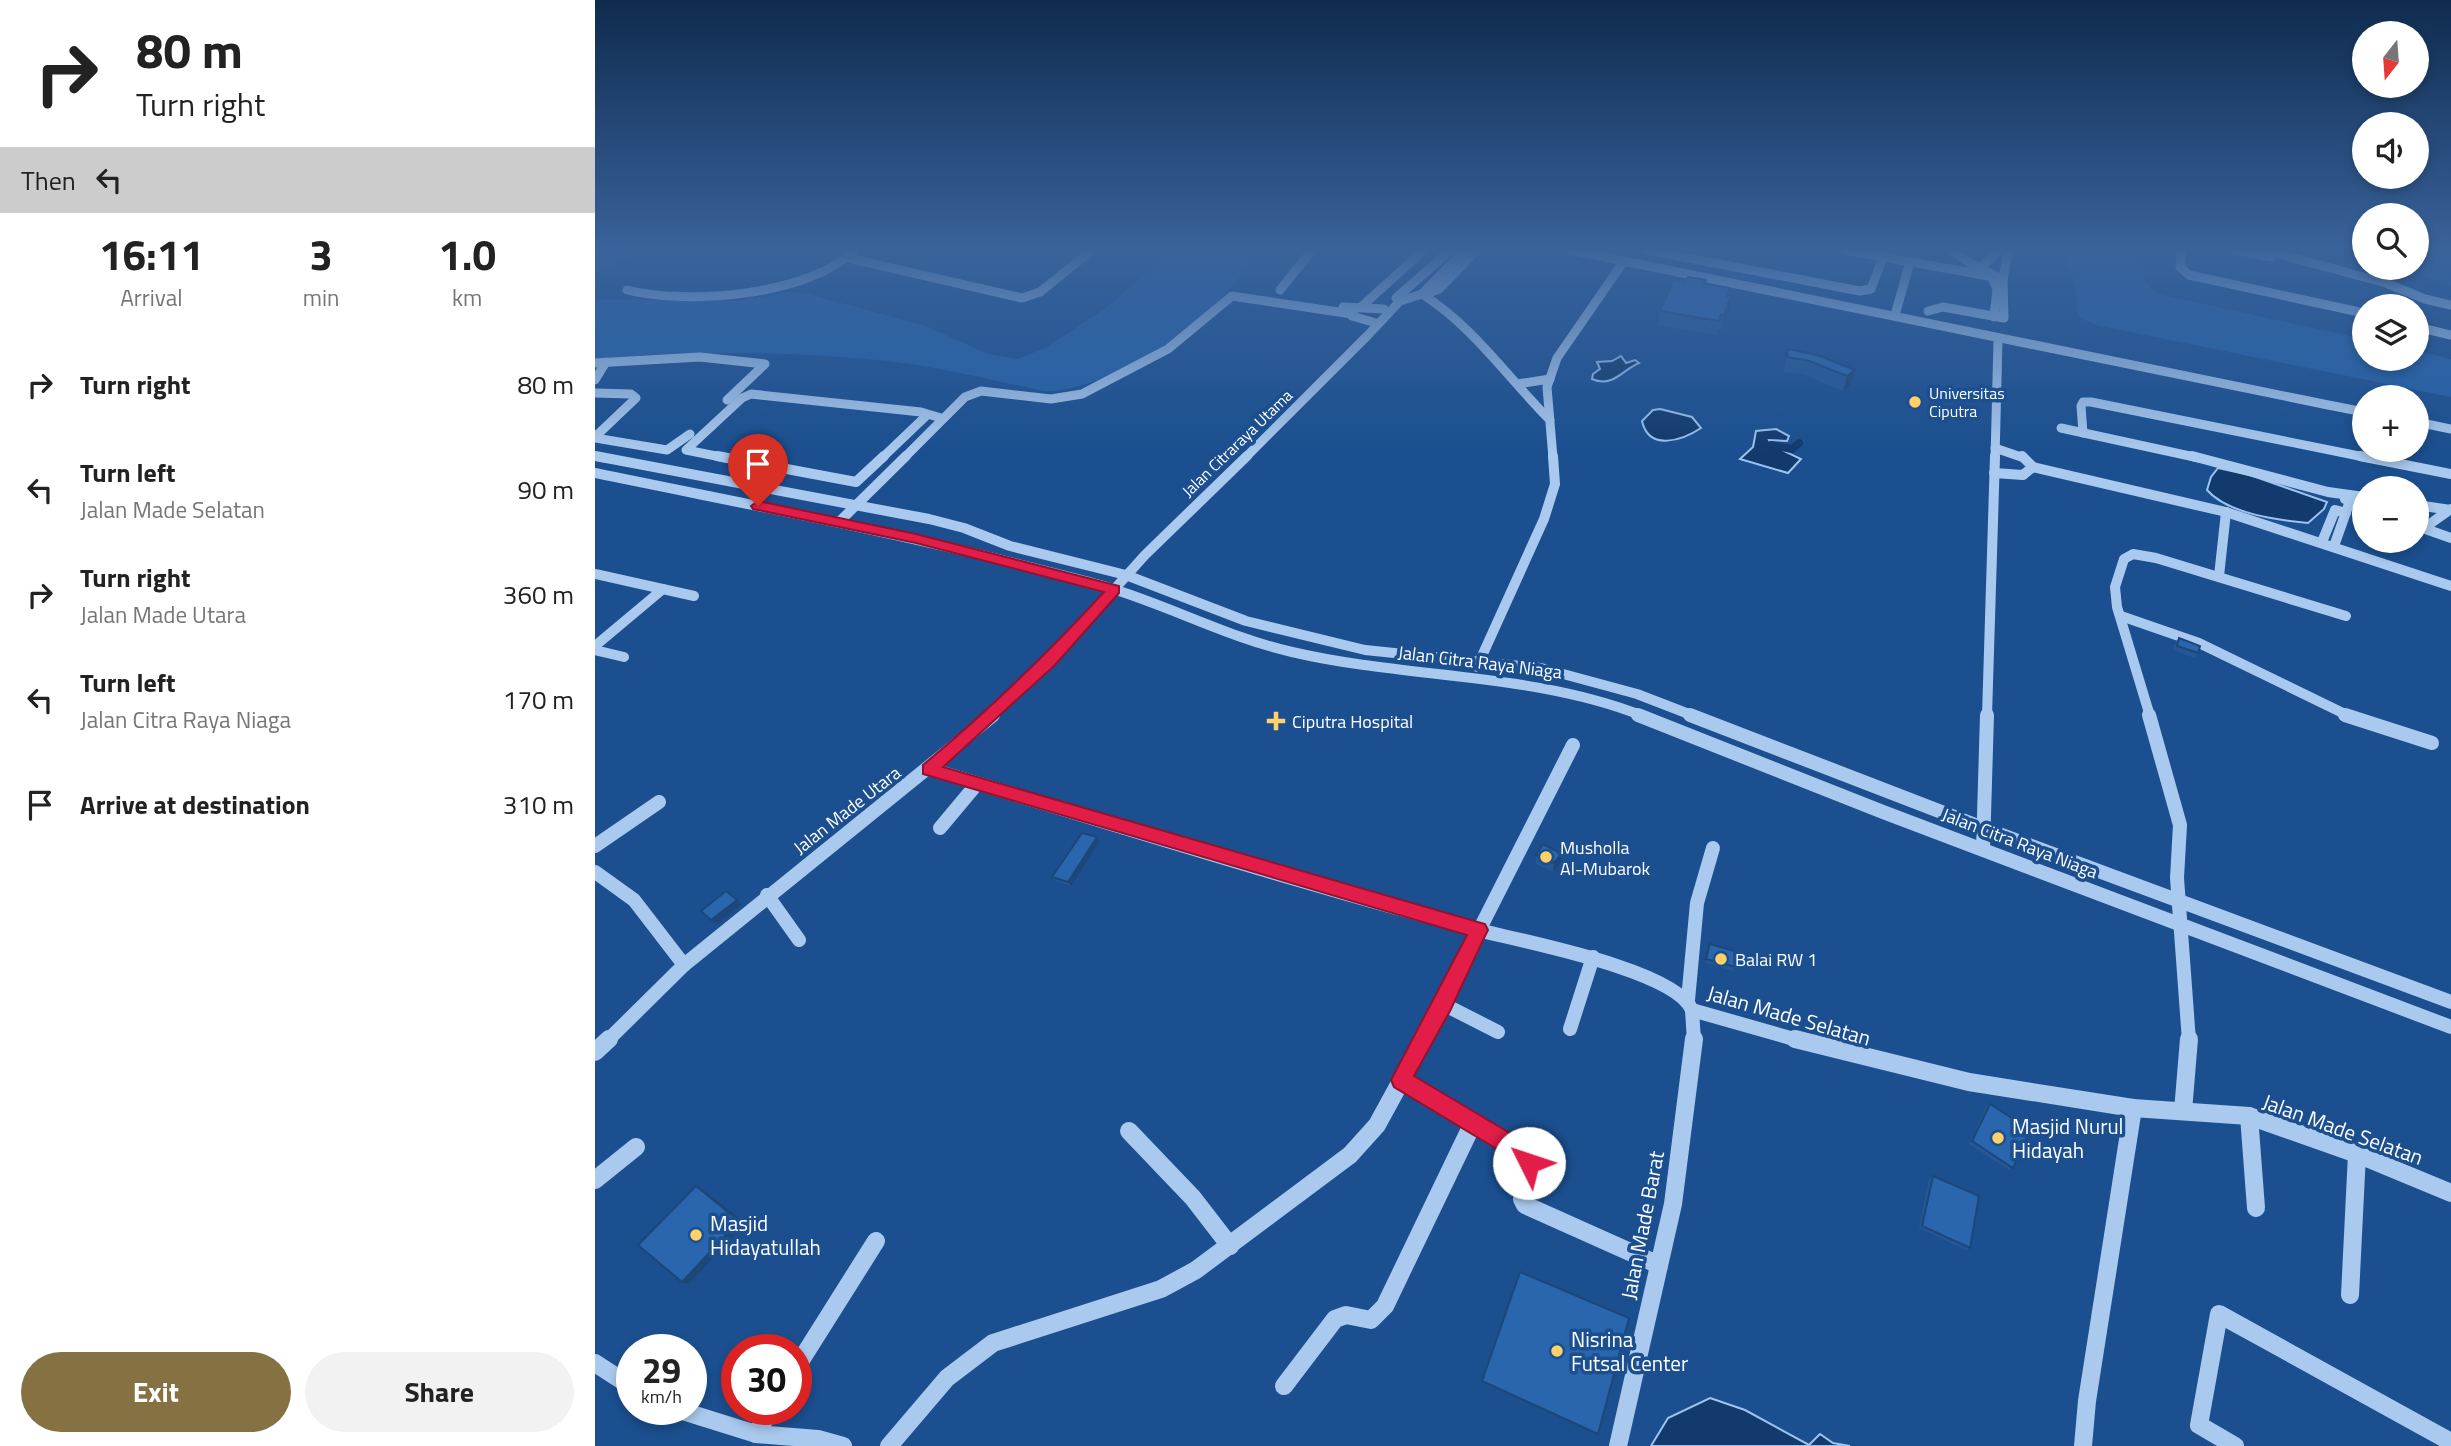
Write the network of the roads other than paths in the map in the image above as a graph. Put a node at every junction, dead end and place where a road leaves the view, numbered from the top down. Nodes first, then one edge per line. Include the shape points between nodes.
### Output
1 (1206, 317) edge
2 (1355, 317) edge
3 (1374, 317) edge
4 (1380, 317) edge
5 (1457, 317) edge
6 (1585, 317) edge
7 (1905, 317) edge
8 (2429, 330) edge
9 (2451, 335) edge
10 (1998, 340) junction
11 (606, 362) junction
12 (595, 363) edge
13 (1550, 379) junction
14 (595, 380) edge
15 (1517, 384) junction
16 (595, 393) edge
17 (2352, 410) edge
18 (926, 416) junction
19 (941, 418) junction
20 (1550, 420) junction
21 (2429, 424) edge
22 (2061, 428) dead end
23 (2451, 429) edge
24 (2084, 433) junction
25 (595, 438) edge
26 (1995, 448) junction
27 (595, 456) edge
28 (2033, 467) junction
29 (595, 473) edge
30 (1994, 473) junction
31 (2451, 474) edge
32 (2328, 492) junction
33 (2352, 495) edge
34 (2350, 501) joint
35 (856, 505) junction
36 (2429, 507) edge
37 (2451, 510) edge
38 (2226, 512) junction
39 (2346, 513) junction
40 (839, 522) junction
41 (2429, 522) edge
42 (2429, 530) edge
43 (2451, 538) edge
44 (2322, 542) junction
45 (2335, 546) junction
46 (595, 575) edge
47 (1126, 575) junction
48 (2219, 576) junction
49 (2451, 586) edge
50 (663, 589) junction
51 (1114, 589) junction
52 (694, 596) dead end
53 (2121, 616) junction
54 (2346, 616) dead end
55 (595, 648) edge
56 (624, 657) dead end
57 (1480, 660) junction
58 (1472, 677) junction
59 (2432, 743) dead end
60 (1573, 745) dead end
61 (929, 769) junction
62 (976, 785) junction
63 (659, 803) dead end
64 (940, 828) dead end
65 (1983, 828) junction
66 (595, 846) edge
67 (1713, 848) dead end
68 (1983, 849) junction
69 (595, 872) edge
70 (767, 895) junction
71 (2178, 898) junction
72 (2182, 924) junction
73 (1478, 930) junction
74 (799, 940) dead end
75 (1593, 957) junction
76 (684, 965) junction
77 (2451, 1002) edge
78 (1443, 1004) junction
79 (1690, 1005) junction
80 (2451, 1027) edge
81 (1570, 1029) dead end
82 (1498, 1032) dead end
83 (595, 1052) edge
84 (1401, 1080) junction
85 (2133, 1108) junction
86 (2183, 1111) junction
87 (2249, 1116) junction
88 (1473, 1123) junction
89 (1129, 1131) dead end
90 (636, 1147) dead end
91 (2357, 1154) junction
92 (595, 1180) edge
93 (2451, 1193) edge
94 (2256, 1208) dead end
95 (876, 1241) dead end
96 (1230, 1246) junction
97 (1658, 1265) junction
98 (2350, 1295) dead end
99 (812, 1343) edge
100 (595, 1363) edge
101 (616, 1377) edge
102 (1284, 1386) dead end
103 (707, 1419) edge
104 (761, 1425) edge
105 (755, 1434) junction
106 (2451, 1442) edge
107 (843, 1446) edge
108 (888, 1446) edge
109 (1618, 1446) edge
110 (2083, 1446) edge
111 (2235, 1446) edge

1 - 19 street via 1168,349 1081,394 1051,399 981,391 965,397
2 - 3 street
4 - 47 street, Jalan Citraraya Utama via 1284,420
5 - 15 street
6 - 13 street via 1557,358
7 - 10 street
8 - 9 street
10 - 17 street
10 - 26 street
11 - 12 street
11 - 14 street
11 - 25 street via 700,357 765,364 674,447 667,450
13 - 15 street
13 - 20 street
15 - 20 street
16 - 25 street via 636,398
18 - 18 street via 856,482 686,450 751,394
18 - 19 street
19 - 35 street
20 - 57 street via 1555,484 1544,519
21 - 23 street
22 - 24 street
24 - 31 street via 2081,406 2091,402
24 - 32 street via 2182,453
26 - 28 street via 2021,456
26 - 30 street
27 - 35 street, Jalan Citra Raya Niaga
28 - 30 street via 2023,475
28 - 38 street
29 - 40 street, Jalan Citra Raya Niaga
30 - 65 street
32 - 33 street
32 - 34 street
34 - 39 street
35 - 40 street
35 - 47 street, Jalan Citra Raya Niaga via 964,528 1010,546
36 - 37 street
37 - 41 street
38 - 44 street
38 - 48 street
39 - 44 street via 2335,510
39 - 45 street
40 - 51 street, Jalan Citra Raya Niaga
42 - 43 street
44 - 45 street
45 - 49 street
46 - 50 street
47 - 51 street, Jalan Citraraya Utama
47 - 57 street, Jalan Citra Raya Niaga via 1246,621 1302,635 1365,650
48 - 53 street via 2129,555 2115,587
48 - 54 street
50 - 52 street
50 - 55 street
51 - 58 street, Jalan Citra Raya Niaga via 1233,636 1290,652 1359,666
51 - 61 street, Jalan Made Utara via 1049,661
53 - 59 street via 2199,643 2347,716
53 - 71 street via 2178,818
55 - 56 street
57 - 58 street
57 - 65 street, Jalan Citra Raya Niaga via 1541,668 1637,694
58 - 68 street, Jalan Citra Raya Niaga via 1535,685 1627,710
60 - 73 street via 1521,855
61 - 62 street, Jalan Made Selatan
61 - 70 street, Jalan Made Utara
62 - 64 street
62 - 73 street, Jalan Made Selatan
63 - 66 street
65 - 68 street
65 - 71 street, Jalan Citra Raya Niaga
67 - 79 street, Jalan Made Barat via 1696,897
68 - 72 street, Jalan Citra Raya Niaga
69 - 76 street via 634,900
70 - 74 street
70 - 76 street, Jalan Made Utara
71 - 72 street
71 - 77 street, Jalan Citra Raya Niaga
72 - 80 street, Jalan Citra Raya Niaga
72 - 86 street via 2190,1050
73 - 75 street, Jalan Made Selatan
73 - 78 street
75 - 79 street, Jalan Made Selatan via 1673,990
75 - 81 street
76 - 83 street, Jalan Made Utara
78 - 82 street
78 - 84 street
79 - 85 street, Jalan Made Selatan via 1867,1059 1969,1082
79 - 97 street, Jalan Made Barat via 1695,1049 1673,1204
84 - 88 street
84 - 96 street via 1377,1125 1350,1155
85 - 86 street, Jalan Made Selatan
85 - 110 street
86 - 87 street, Jalan Made Selatan
87 - 91 street, Jalan Made Selatan
87 - 94 street
88 - 97 street via 1528,1158 1525,1205
88 - 102 street via 1378,1316 1371,1320 1346,1315 1335,1319
89 - 96 street via 1193,1198
90 - 92 street
91 - 93 street, Jalan Made Selatan
91 - 98 street
95 - 99 street
96 - 108 street via 1161,1289 993,1343 947,1378
97 - 109 street, Jalan Made Barat
100 - 101 street
103 - 105 street
104 - 105 street
105 - 107 street via 818,1439
106 - 111 street via 2219,1314 2200,1425

